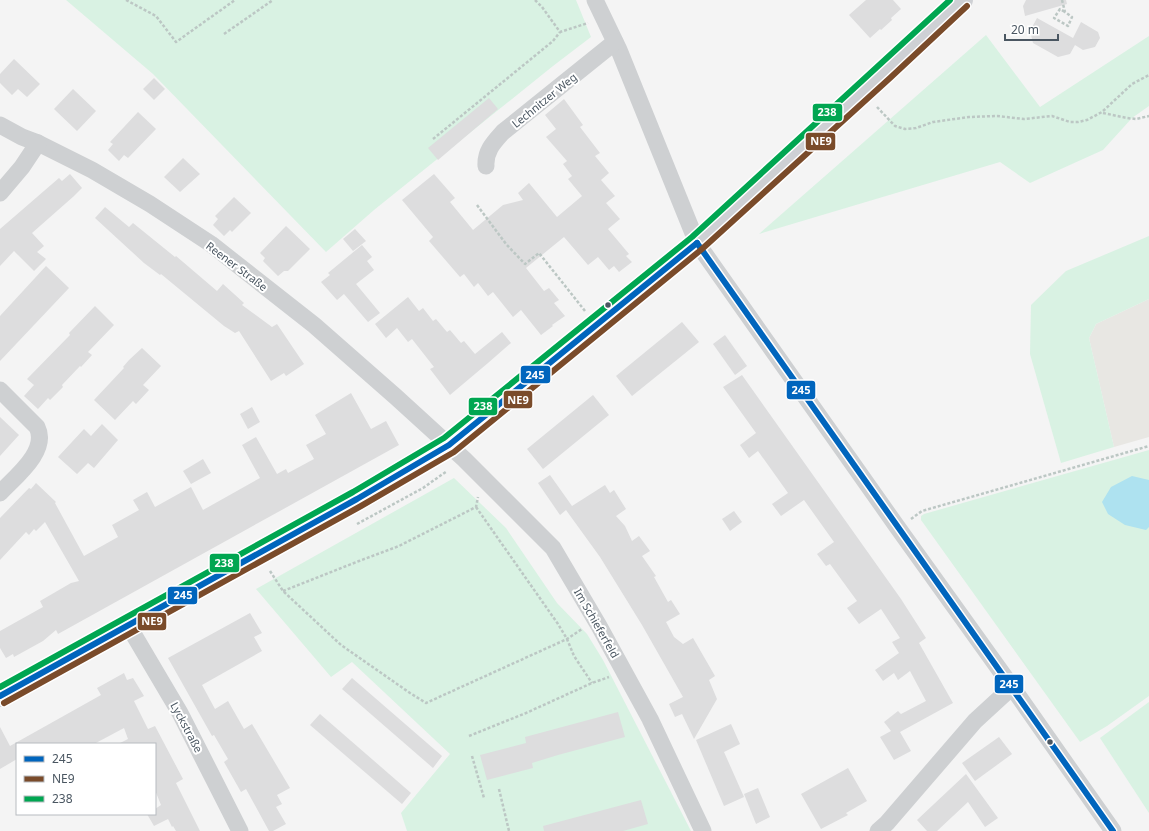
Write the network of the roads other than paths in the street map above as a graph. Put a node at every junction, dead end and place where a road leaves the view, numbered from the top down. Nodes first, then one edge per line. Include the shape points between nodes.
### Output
1 (595, 0) edge
2 (962, 0) edge
3 (616, 42) junction
4 (0, 125) edge
5 (38, 143) junction
6 (486, 166) dead end
7 (0, 193) edge
8 (697, 243) junction
9 (0, 390) edge
10 (448, 445) junction
11 (0, 492) edge
12 (128, 626) junction
13 (1012, 687) junction
14 (0, 696) edge
15 (240, 831) edge
16 (703, 831) edge
17 (878, 831) edge
18 (1112, 831) edge

1 - 3 street
2 - 8 street
3 - 6 street, Lechnitzer Weg via 503,132 490,148
3 - 8 street
4 - 5 street, Reener Straße
5 - 7 street
5 - 10 street, Reener Straße via 92,170 211,244 314,325
8 - 10 street
8 - 13 street
9 - 11 street via 37,427 40,435 30,461
10 - 12 street via 357,499
10 - 16 street, Im Schieferfeld via 552,548 625,672
12 - 14 street
12 - 15 street, Lyckstraße via 180,713
13 - 17 street via 975,721 887,824
13 - 18 street

